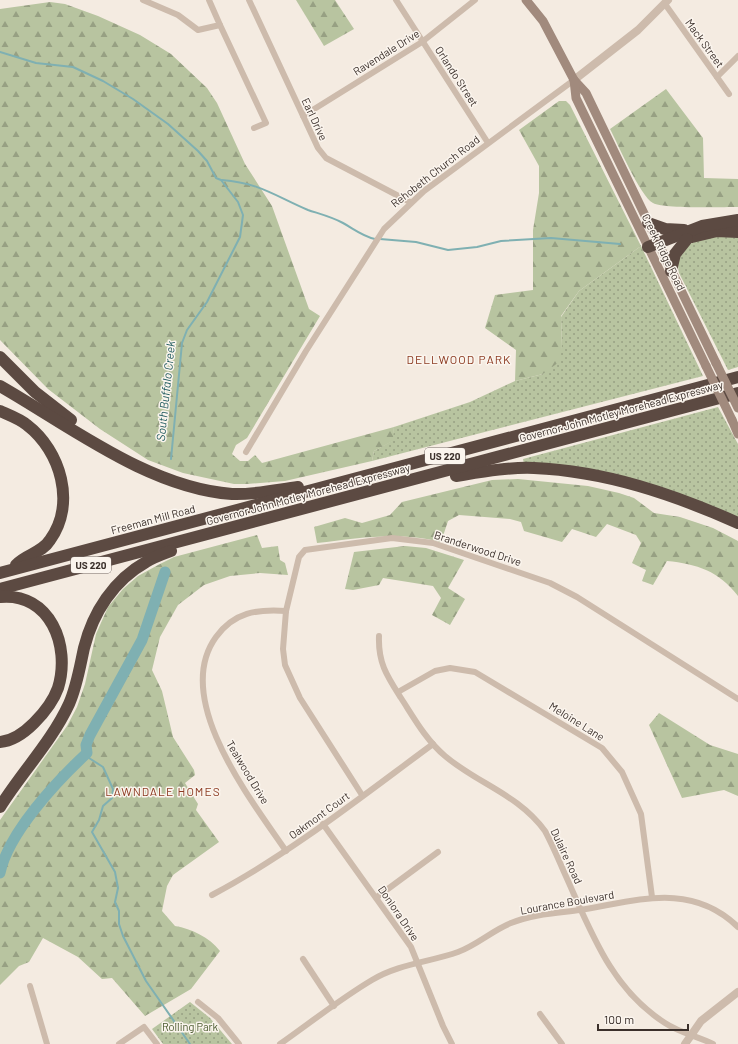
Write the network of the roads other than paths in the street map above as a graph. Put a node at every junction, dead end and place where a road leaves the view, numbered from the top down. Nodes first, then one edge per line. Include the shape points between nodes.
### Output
1 (143, 0) edge
2 (209, 0) edge
3 (249, 0) edge
4 (396, 0) edge
5 (475, 0) edge
6 (526, 0) edge
7 (666, 2) edge
8 (220, 25) junction
9 (422, 42) junction
10 (738, 56) edge
11 (717, 77) junction
12 (574, 80) junction
13 (729, 94) dead end
14 (303, 116) junction
15 (254, 128) dead end
16 (488, 143) junction
17 (410, 202) junction
18 (738, 220) edge
19 (648, 223) junction
20 (738, 232) edge
21 (689, 234) junction
22 (654, 248) junction
23 (671, 271) junction
24 (0, 356) edge
25 (738, 377) edge
26 (0, 386) edge
27 (738, 394) edge
28 (738, 408) edge
29 (0, 411) edge
30 (738, 434) edge
31 (246, 452) dead end
32 (138, 467) junction
33 (441, 473) junction
34 (312, 490) junction
35 (738, 523) edge
36 (181, 542) junction
37 (6, 571) edge
38 (0, 589) edge
39 (0, 597) edge
40 (286, 611) junction
41 (379, 636) dead end
42 (398, 692) junction
43 (738, 699) edge
44 (0, 742) edge
45 (433, 744) junction
46 (362, 795) junction
47 (0, 807) edge
48 (323, 824) junction
49 (286, 851) junction
50 (438, 852) dead end
51 (212, 895) dead end
52 (377, 897) junction
53 (652, 897) junction
54 (581, 910) junction
55 (738, 927) edge
56 (303, 959) dead end
57 (417, 964) junction
58 (30, 986) dead end
59 (738, 992) edge
60 (198, 1002) dead end
61 (334, 1006) junction
62 (540, 1014) dead end
63 (690, 1036) junction
64 (47, 1044) edge
65 (119, 1044) edge
66 (157, 1044) edge
67 (239, 1044) edge
68 (280, 1044) edge
69 (452, 1044) edge
70 (562, 1044) edge
71 (685, 1044) edge
72 (713, 1044) edge

1 - 8 street via 178,15 198,30
2 - 8 street
3 - 14 street, Earl Drive
4 - 9 street, Orlando Street
5 - 9 street, Ravendale Drive
6 - 12 main road, Creek Ridge Road via 543,21
7 - 11 street, Mack Street
7 - 12 street, Rehobeth Church Road via 638,30
8 - 15 street via 266,123
9 - 14 street, Ravendale Drive
9 - 16 street, Orlando Street
10 - 11 street
11 - 13 street, Mack Street
12 - 16 street, Rehobeth Church Road
12 - 19 main road, Creek Ridge Road via 586,93
12 - 22 main road, Creek Ridge Road via 576,98
14 - 17 street, Earl Drive via 318,148 326,158
16 - 17 street, Rehobeth Church Road
17 - 31 street, Rehobeth Church Road via 373,243
18 - 21 highway via 718,222
19 - 21 highway
19 - 22 main road, Creek Ridge Road
20 - 21 highway
21 - 22 highway
21 - 23 highway via 675,254
22 - 23 main road, Creek Ridge Road
22 - 30 main road, Creek Ridge Road, bridge
23 - 28 main road, Creek Ridge Road, bridge
24 - 32 highway, US 220 via 35,392
25 - 34 highway, Governor John Motley Morehead Expressway / US 220
26 - 32 highway
27 - 33 highway, Governor John Motley Morehead Expressway / US 220
29 - 37 highway via 27,424 50,451 59,472 64,504 61,522 50,541 42,549
32 - 34 highway, US 220 via 176,483 232,494 299,487
33 - 35 highway via 451,476 492,470 570,470 652,490
33 - 36 highway, Governor John Motley Morehead Expressway / US 220
34 - 37 highway, Freeman Mill Road
36 - 38 highway, Governor John Motley Morehead Expressway / US 220
36 - 47 highway via 130,573 101,605 88,632 75,687 62,717
39 - 44 highway via 24,599 40,608 55,628 60,647 61,667 58,687 44,713 21,735
40 - 43 street, Branderwood Drive via 299,557 305,550 392,538 433,543 550,583 577,597
40 - 46 street, Branderwood Drive via 285,666 300,698
40 - 49 street, Tealwood Drive via 252,611 222,628 208,652 203,685 211,723 225,758
41 - 42 street, Dulaire Road via 378,650 382,666
42 - 45 street, Dulaire Road
42 - 53 street, Meloine Lane via 435,671 450,668 475,672 602,748 622,772 642,814
45 - 46 street, Oakmont Court
45 - 54 street, Dulaire Road via 451,761 511,798 532,815 549,838
46 - 48 street, Oakmont Court
48 - 49 street, Oakmont Court
48 - 52 street, Donlora Drive
49 - 51 street, Oakmont Court via 248,876
50 - 52 street
52 - 57 street, Donlora Drive via 411,947
53 - 54 street, Lourance Boulevard
53 - 55 street, Lourance Boulevard via 686,899 707,906
54 - 57 street, Lourance Boulevard via 530,917 511,923 458,952
54 - 63 street, Dulaire Road via 600,952 627,990 654,1015
56 - 61 street
57 - 61 street, Lourance Boulevard via 372,979
57 - 69 street, Donlora Drive
58 - 64 street
59 - 63 street via 701,1021
60 - 67 street via 218,1018
61 - 68 street, Lourance Boulevard
62 - 70 street
63 - 71 street
63 - 72 street, Dulaire Road
65 - 66 street via 144,1026

